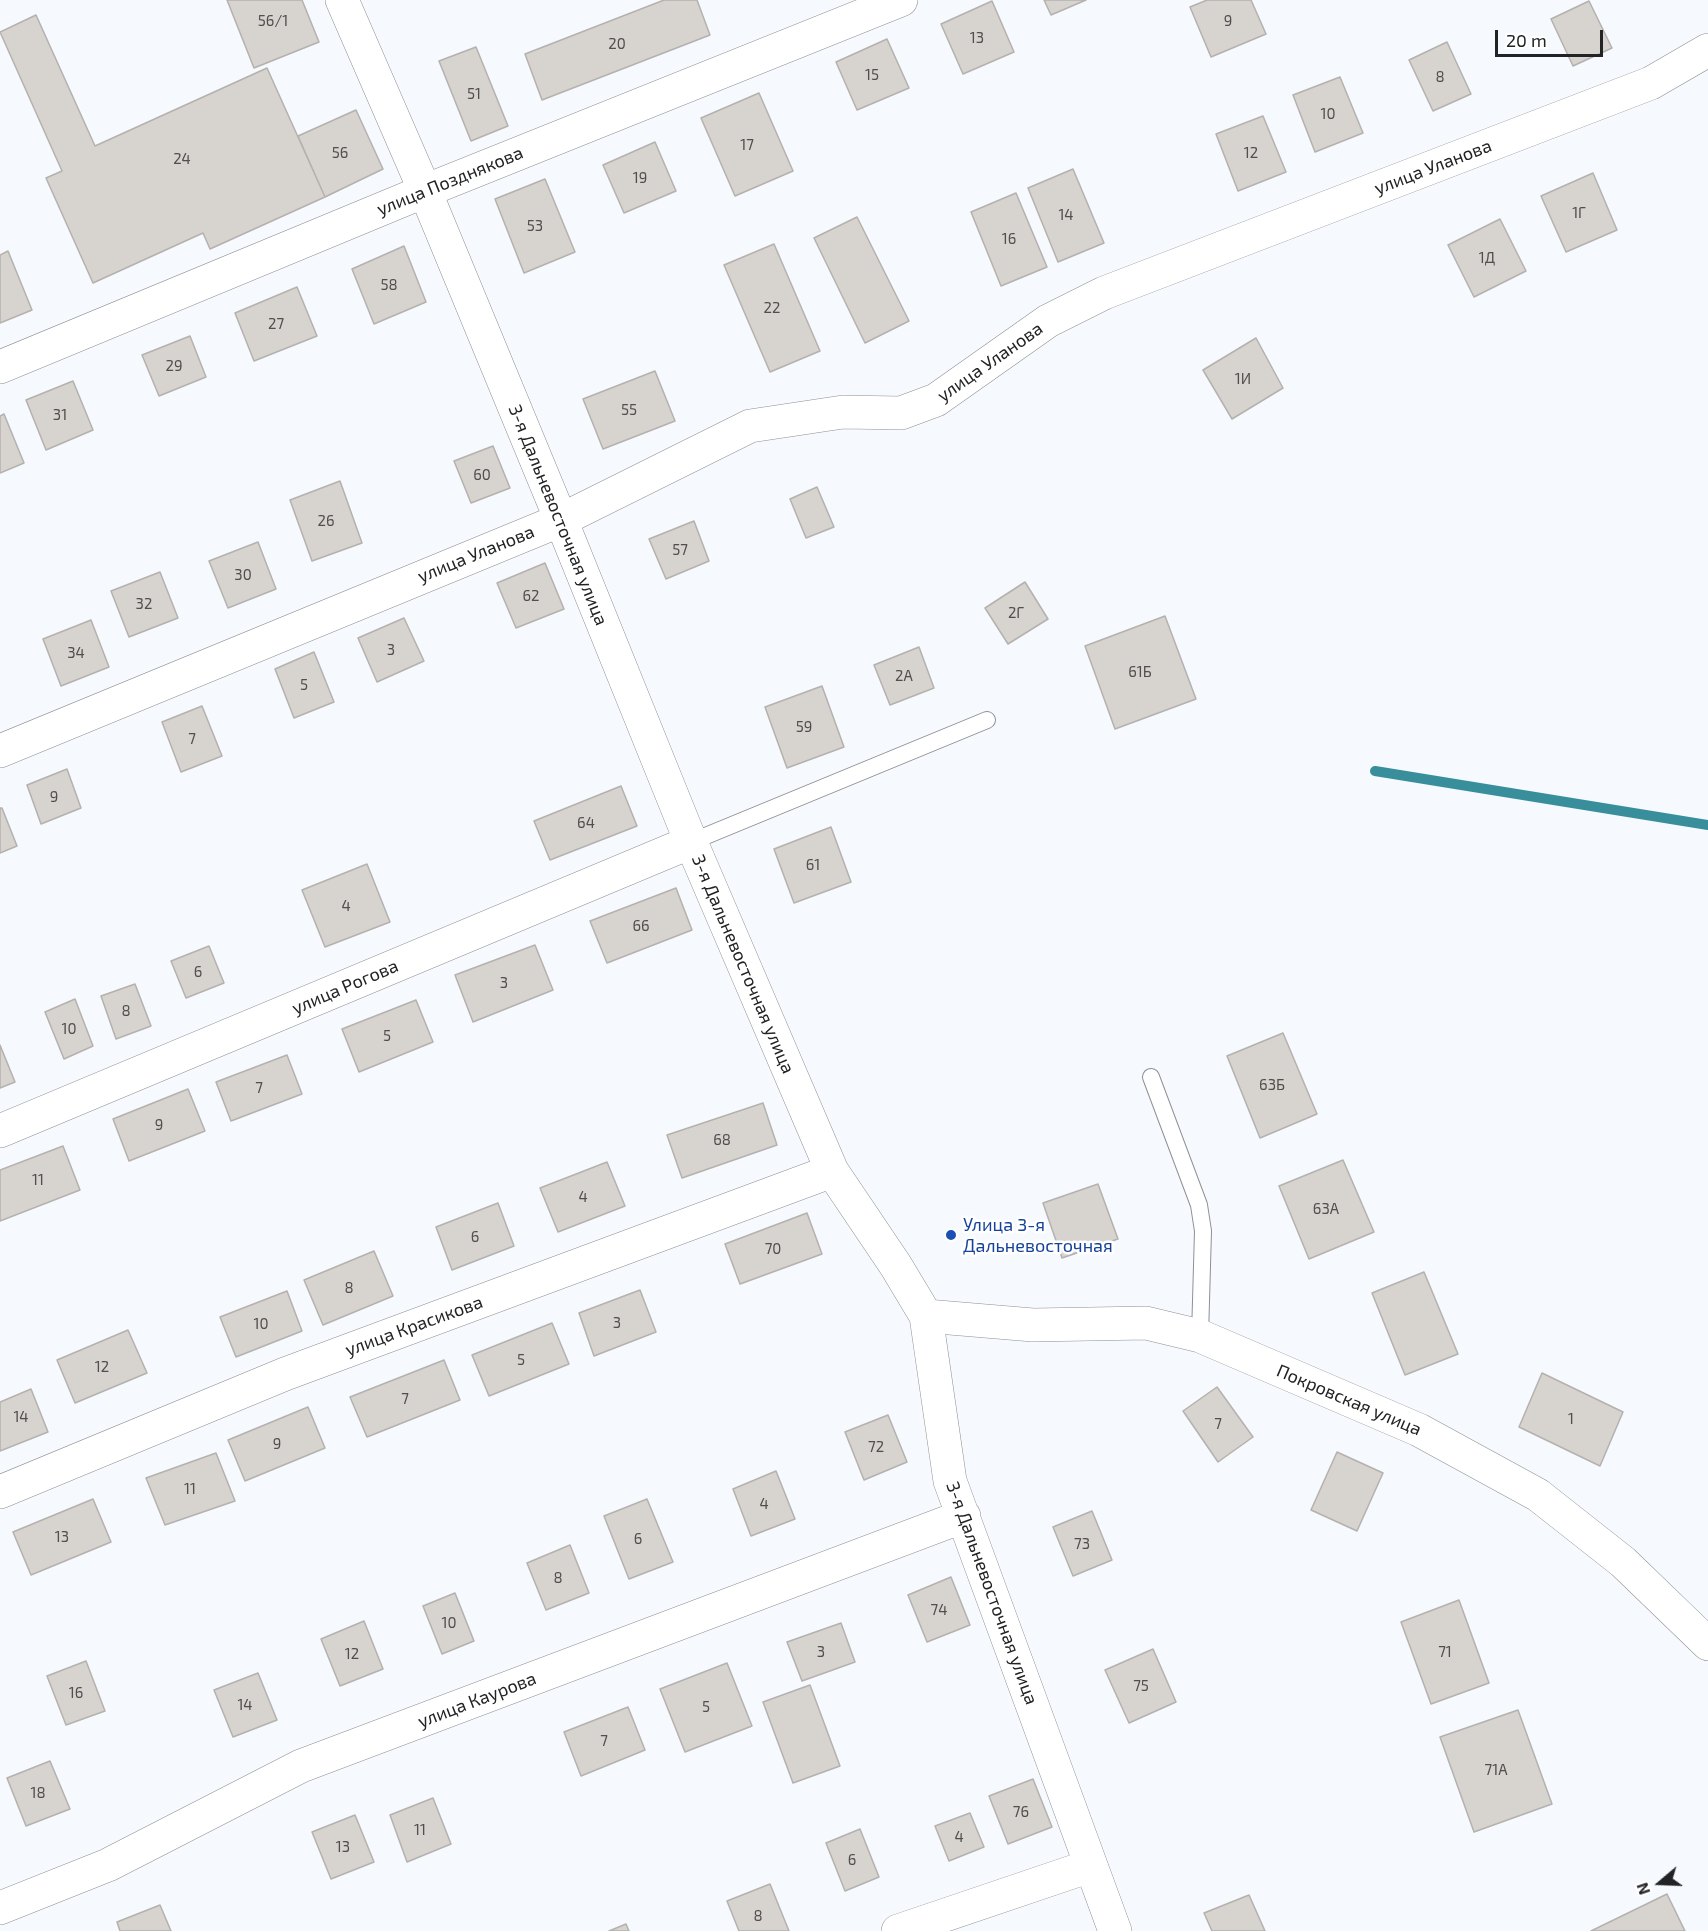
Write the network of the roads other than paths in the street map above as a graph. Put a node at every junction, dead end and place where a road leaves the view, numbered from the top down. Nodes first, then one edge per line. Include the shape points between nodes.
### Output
1 (342, 0) edge
2 (901, 0) edge
3 (1708, 50) edge
4 (425, 191) junction
5 (0, 367) edge
6 (561, 520) junction
7 (987, 720) dead end
8 (0, 751) edge
9 (691, 842) junction
10 (1151, 1077) dead end
11 (0, 1131) edge
12 (832, 1171) junction
13 (926, 1316) junction
14 (1200, 1336) junction
15 (0, 1492) edge
16 (964, 1516) junction
17 (1708, 1644) edge
18 (1090, 1866) junction
19 (0, 1908) edge
20 (898, 1931) edge
21 (1115, 1931) edge

1 - 4 street, 3-я Дальневосточная улица
2 - 4 street, улица Позднякова
3 - 6 street, улица Уланова via 1651,83 1104,293 1048,321 936,400 901,414 843,412 750,426
4 - 5 street, улица Позднякова
4 - 6 street, 3-я Дальневосточная улица
6 - 8 street, улица Уланова
6 - 9 street, 3-я Дальневосточная улица
7 - 9 lane
9 - 11 street, улица Рогова
9 - 12 street, 3-я Дальневосточная улица
10 - 14 lane via 1199,1204 1203,1231
12 - 13 street, 3-я Дальневосточная улица
12 - 15 street, улица Красикова via 285,1374
13 - 14 street, Покровская улица via 1033,1325 1146,1323
13 - 16 street, 3-я Дальневосточная улица via 950,1481
14 - 17 street, Покровская улица via 1419,1430 1538,1495 1623,1562
16 - 18 street, 3-я Дальневосточная улица
16 - 19 street, улица Каурова via 301,1766 108,1865
18 - 20 street
18 - 21 street, 3-я Дальневосточная улица

